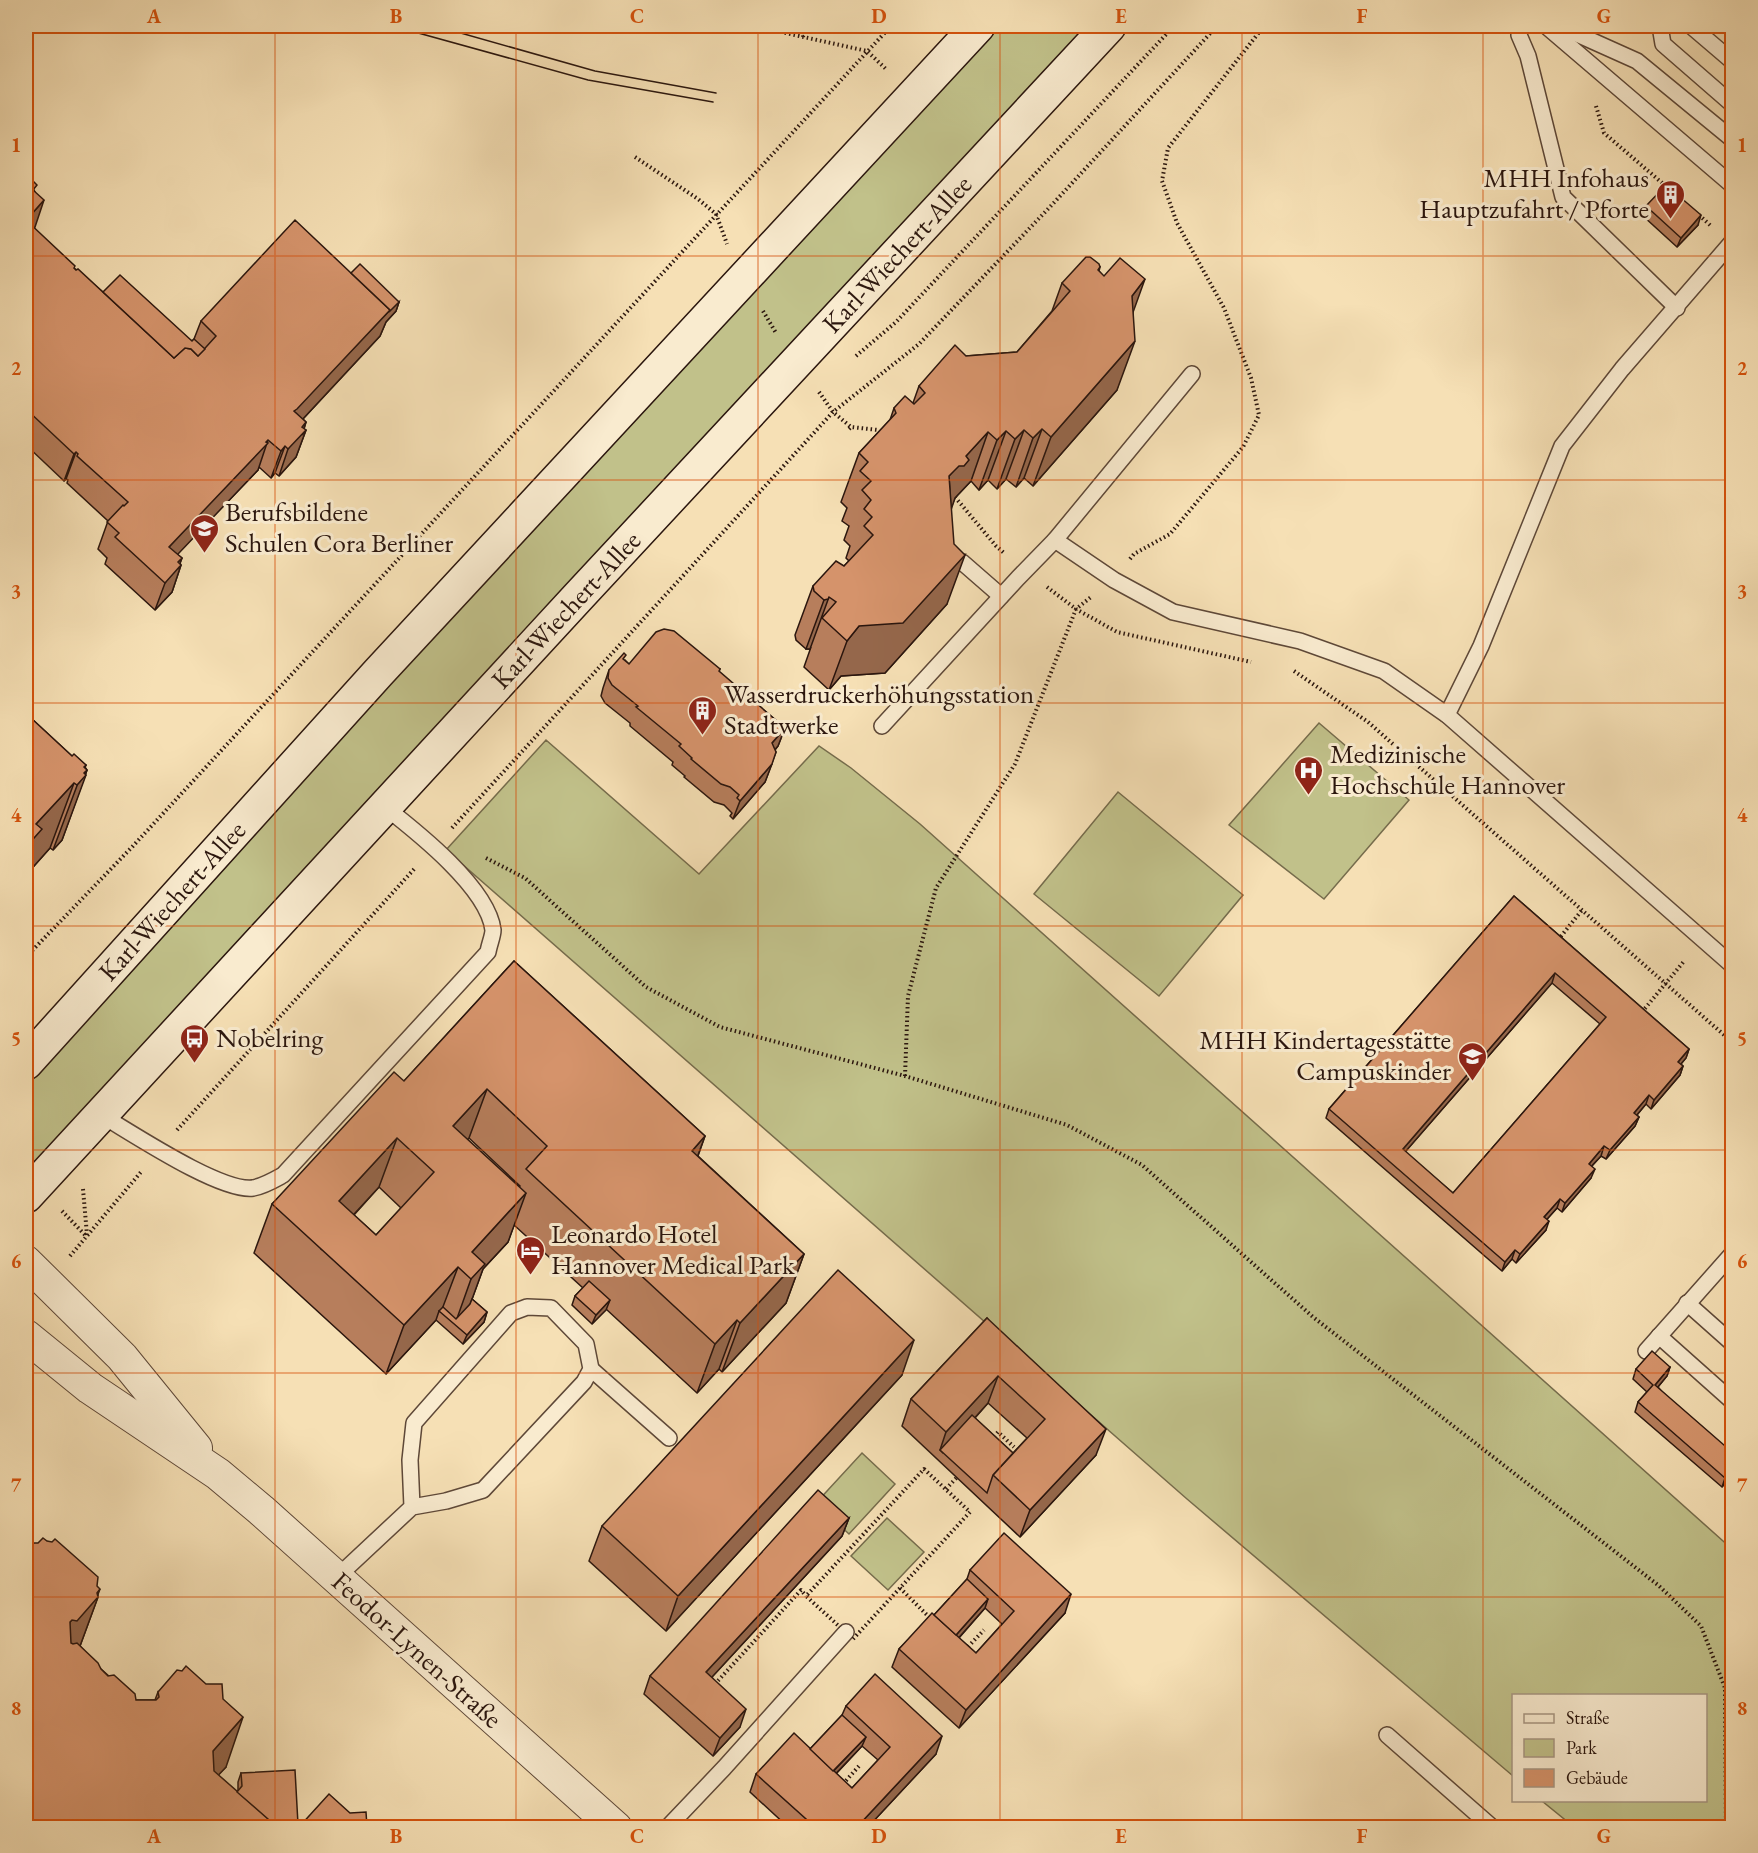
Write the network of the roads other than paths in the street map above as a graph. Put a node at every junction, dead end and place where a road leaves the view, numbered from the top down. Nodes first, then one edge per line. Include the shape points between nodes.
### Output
1 (978, 26) edge
2 (1109, 26) edge
3 (1546, 26) edge
4 (1559, 26) edge
5 (1660, 26) edge
6 (1691, 26) edge
7 (1519, 35) dead end
8 (1732, 61) edge
9 (1732, 104) edge
10 (1732, 139) edge
11 (1732, 185) edge
12 (1732, 243) edge
13 (1677, 308) junction
14 (1191, 374) dead end
15 (1055, 540) junction
16 (962, 562) edge
17 (1001, 596) junction
18 (1447, 715) junction
19 (882, 726) dead end
20 (386, 807) junction
21 (1731, 962) edge
22 (26, 1063) edge
23 (101, 1115) junction
24 (26, 1196) edge
25 (1732, 1254) edge
26 (26, 1262) edge
27 (1688, 1303) junction
28 (26, 1335) edge
29 (1659, 1336) junction
30 (1732, 1343) edge
31 (1646, 1351) dead end
32 (591, 1369) junction
33 (1732, 1401) edge
34 (669, 1438) dead end
35 (218, 1474) junction
36 (412, 1507) junction
37 (336, 1578) junction
38 (846, 1632) road end
39 (1387, 1735) dead end
40 (616, 1827) edge
41 (668, 1827) edge
42 (1493, 1827) edge

1 - 22 main road, Karl-Wiechert-Allee via 378,673
2 - 20 main road, Karl-Wiechert-Allee
3 - 11 lane
4 - 10 lane via 1637,61
5 - 9 lane via 1663,44
6 - 8 lane
7 - 13 lane via 1528,56 1563,197
12 - 13 lane
13 - 18 lane via 1622,369 1562,446 1480,646
14 - 15 lane
15 - 17 lane
15 - 18 lane via 1114,580 1173,612 1300,641 1384,671
16 - 17 lane
17 - 19 lane
18 - 21 lane
20 - 23 main road, Karl-Wiechert-Allee
20 - 23 lane via 434,847 478,894 488,911 493,932 488,952 283,1175 253,1188 224,1184
23 - 24 main road, Karl-Wiechert-Allee
25 - 27 lane
26 - 35 street, Feodor-Lynen-Straße via 122,1357
27 - 29 lane
27 - 30 lane
28 - 35 street, Feodor-Lynen-Straße via 90,1388
29 - 31 lane
29 - 33 lane
32 - 34 lane
32 - 36 lane via 584,1382 483,1490
32 - 36 lane via 586,1344 551,1308 527,1307 511,1312 414,1423 410,1460
35 - 37 street, Feodor-Lynen-Straße
36 - 37 lane
37 - 40 street, Feodor-Lynen-Straße
38 - 41 lane
39 - 42 lane

